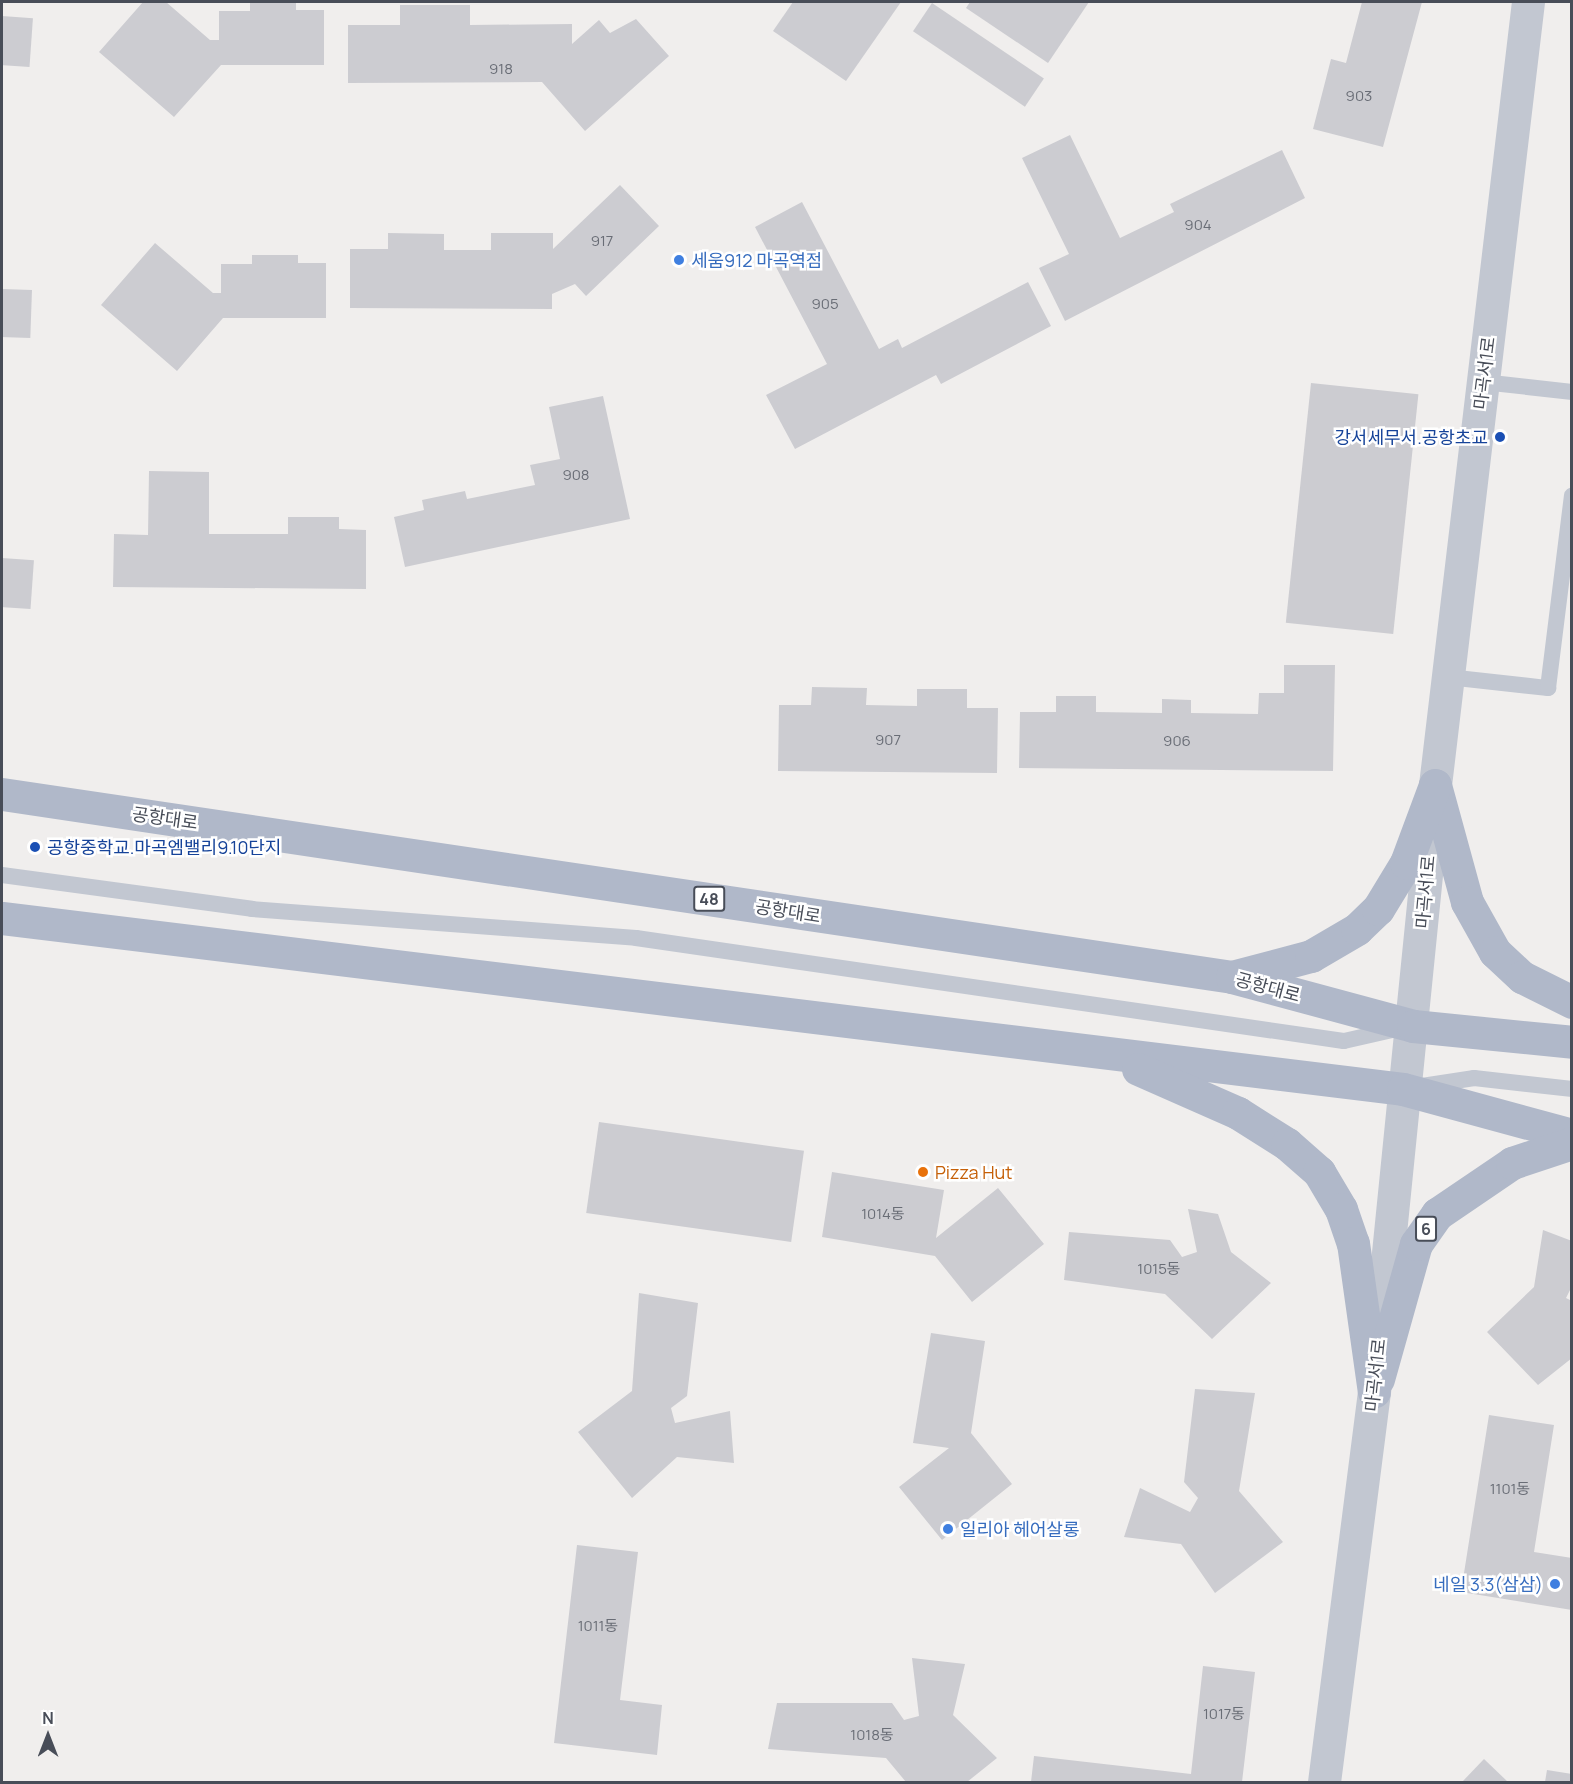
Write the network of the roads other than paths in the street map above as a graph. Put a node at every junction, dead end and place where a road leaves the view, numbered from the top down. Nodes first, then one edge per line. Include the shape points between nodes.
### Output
1 (1528, 2) edge
2 (1483, 382) junction
3 (1572, 392) edge
4 (1572, 495) edge
5 (1448, 676) junction
6 (1435, 785) junction
7 (2, 794) edge
8 (2, 875) edge
9 (2, 918) edge
10 (1232, 977) junction
11 (1572, 1002) edge
12 (1413, 1026) junction
13 (1572, 1042) edge
14 (1108, 1056) junction
15 (1403, 1089) junction
16 (1572, 1089) edge
17 (1572, 1135) edge
18 (1572, 1143) edge
19 (1374, 1392) junction
20 (1324, 1782) edge

1 - 2 street, 마곡서1로
2 - 3 lane
2 - 5 street, 마곡서1로
4 - 5 lane via 1548,688
5 - 6 street, 마곡서1로
6 - 10 main road via 1406,863 1364,922 1311,956
6 - 11 main road via 1467,902 1495,952 1521,977
6 - 12 street, 마곡서1로
7 - 10 main road, 공항대로 / 48
8 - 12 lane via 252,909 636,938 1344,1041
9 - 14 main road
10 - 12 main road, 공항대로 / 48
12 - 13 main road, 공항대로
12 - 15 street, 마곡서1로 / 6
14 - 15 main road
14 - 19 main road via 1238,1113 1287,1144 1319,1172 1341,1209 1353,1243
15 - 16 lane via 1474,1078
15 - 17 main road
15 - 19 street, 마곡서1로 / 6
18 - 19 main road, 6 via 1512,1163 1437,1214 1416,1244
19 - 20 street, 마곡서1로 / 6

